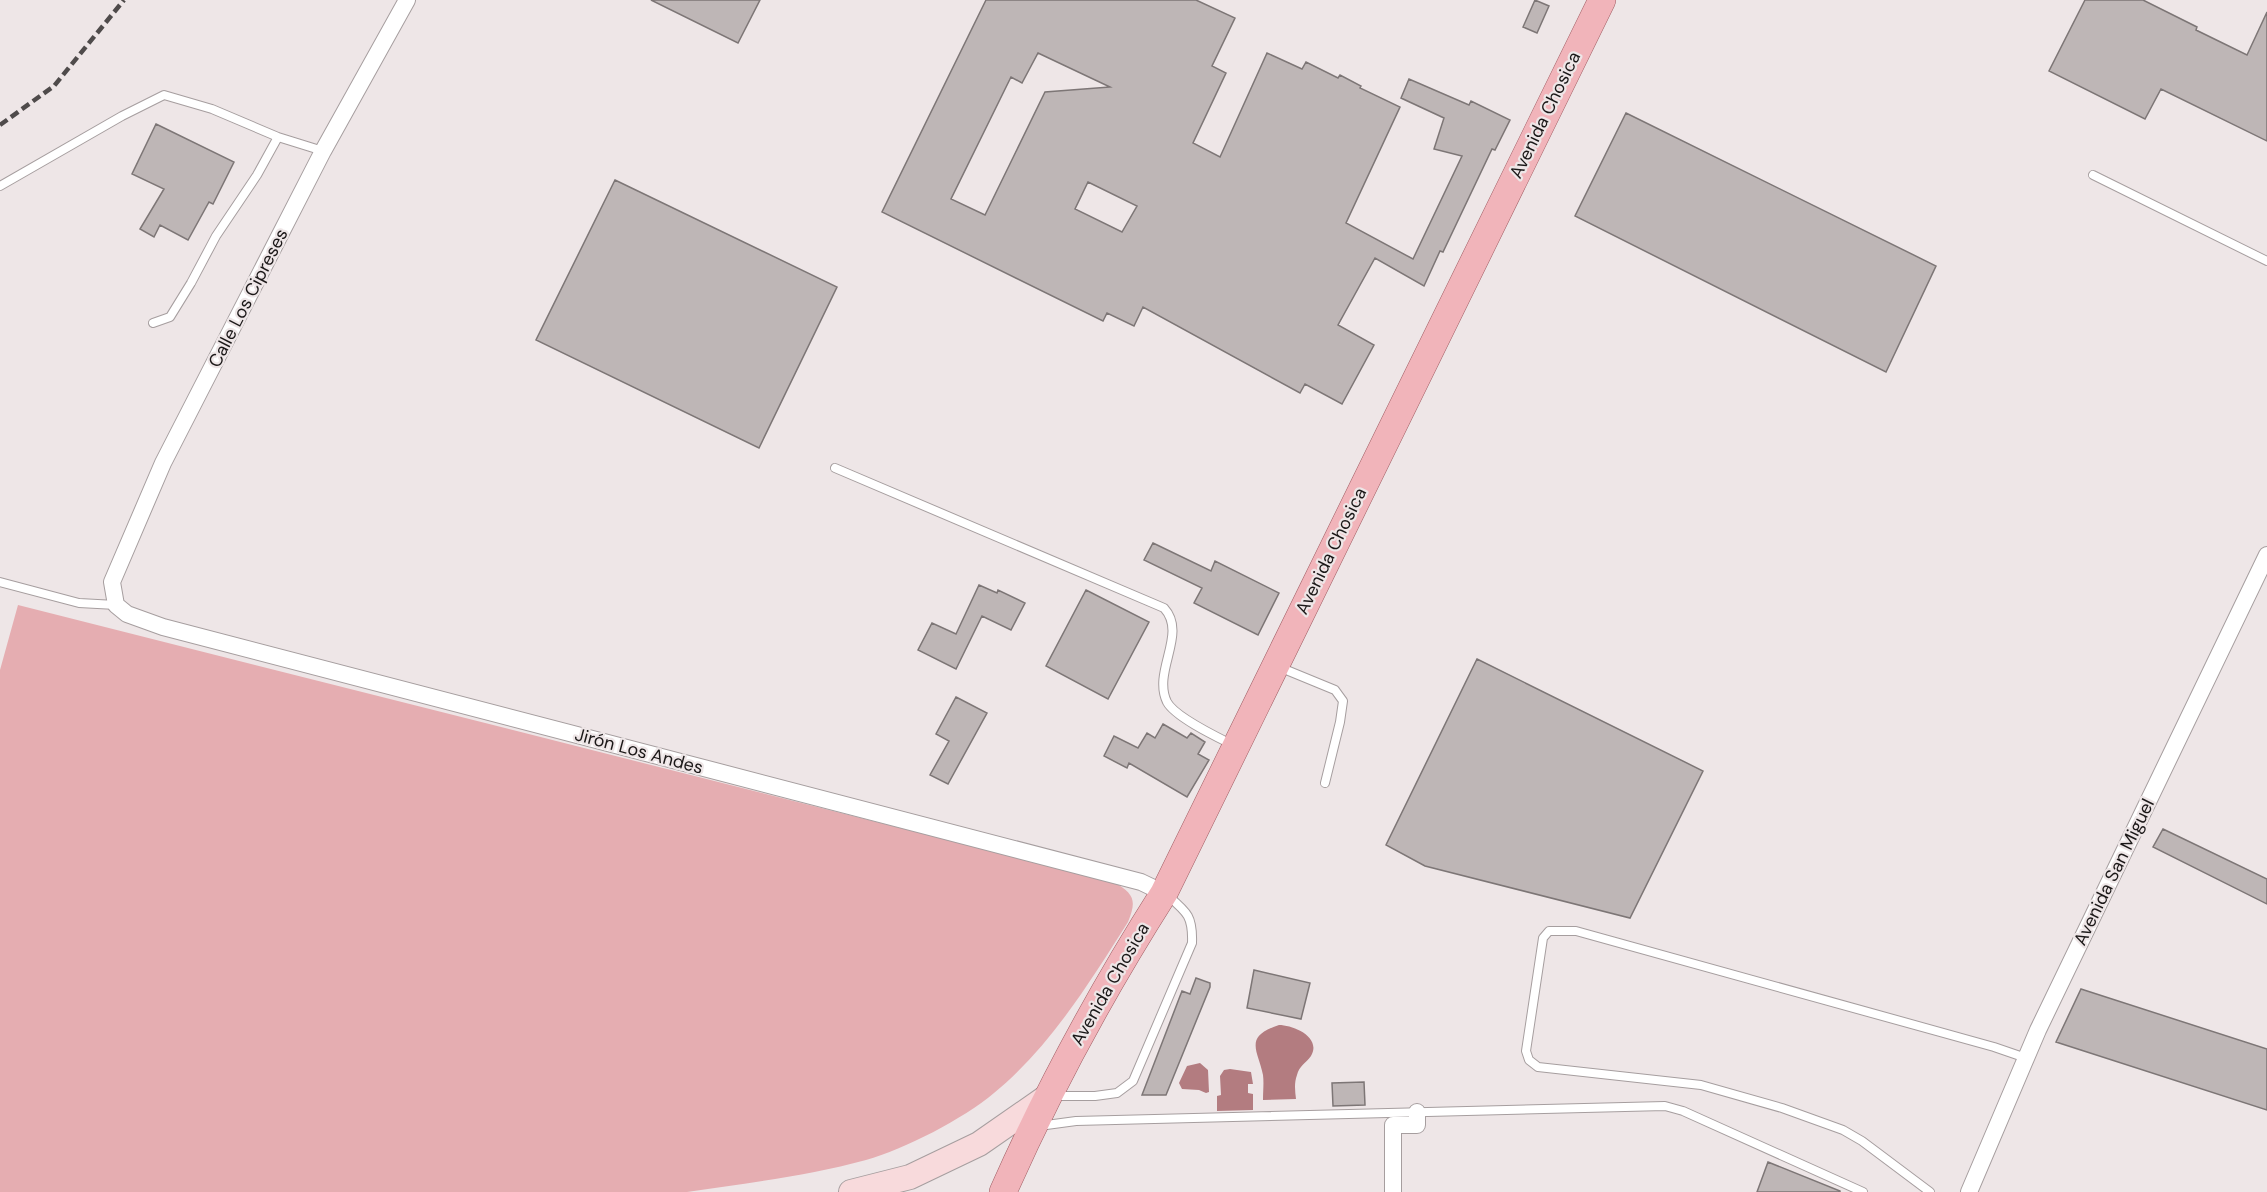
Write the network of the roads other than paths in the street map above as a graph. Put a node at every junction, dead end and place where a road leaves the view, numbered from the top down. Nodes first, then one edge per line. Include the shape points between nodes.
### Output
1 (406, 0) edge
2 (1602, 0) edge
3 (278, 137) junction
4 (323, 152) junction
5 (2093, 175) dead end
6 (0, 186) edge
7 (2267, 261) edge
8 (153, 323) dead end
9 (835, 468) dead end
10 (2267, 555) edge
11 (0, 582) edge
12 (116, 605) junction
13 (1275, 666) junction
14 (1236, 746) junction
15 (1325, 783) dead end
16 (1164, 893) junction
17 (2026, 1058) junction
18 (1048, 1096) junction
19 (1416, 1112) junction
20 (1032, 1126) junction
21 (850, 1192) edge
22 (1003, 1192) edge
23 (1393, 1192) edge
24 (1863, 1192) edge
25 (1930, 1192) edge
26 (1970, 1192) edge

1 - 4 street, Calle Los Cipreses
2 - 13 main road, Avenida Chosica
3 - 4 lane
3 - 6 lane via 213,109 164,95
3 - 8 lane via 170,317
4 - 12 street, Calle Los Cipreses via 163,463 112,582
5 - 7 lane
9 - 14 lane via 1164,608 1171,616 1173,629 1162,685 1168,704 1198,728
10 - 17 street, Avenida San Miguel
11 - 12 lane via 79,603
12 - 16 street, Jirón Los Andes via 163,627 1141,882
13 - 14 main road, Avenida Chosica
13 - 15 lane via 1335,690 1343,701
14 - 16 main road, Avenida Chosica
16 - 18 main road, Avenida Chosica via 1116,968
16 - 18 lane via 1184,909 1193,925 1192,943 1133,1081 1117,1092 1095,1096
17 - 25 lane via 1576,931 1549,931 1543,938 1526,1051 1538,1067 1701,1085 1782,1108 1844,1130
17 - 26 street, Avenida San Miguel
18 - 20 main road, Avenida Chosica
18 - 21 street, Avenida Chosica via 979,1144 910,1177
19 - 20 lane via 1076,1121
19 - 23 street via 1417,1125 1393,1125
19 - 24 lane via 1665,1106
20 - 22 main road, Avenida Chosica

